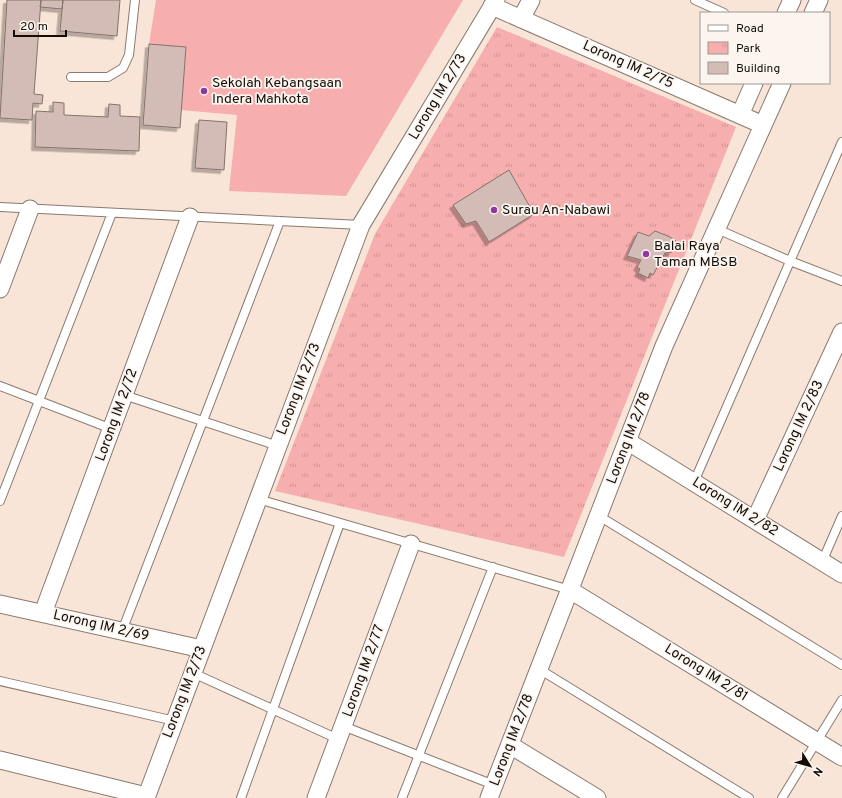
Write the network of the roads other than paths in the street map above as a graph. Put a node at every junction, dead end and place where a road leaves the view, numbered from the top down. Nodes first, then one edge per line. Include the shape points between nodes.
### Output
1 (135, 0) edge
2 (531, 0) edge
3 (695, 0) edge
4 (792, 0) edge
5 (819, 0) edge
6 (494, 3) edge
7 (722, 12) edge
8 (786, 12) edge
9 (813, 12) edge
10 (521, 18) junction
11 (71, 77) dead end
12 (754, 84) edge
13 (782, 84) edge
14 (740, 115) junction
15 (763, 125) junction
16 (842, 142) edge
17 (0, 207) edge
18 (30, 208) junction
19 (112, 213) junction
20 (190, 217) junction
21 (280, 221) junction
22 (361, 225) junction
23 (717, 229) junction
24 (790, 261) junction
25 (842, 281) edge
26 (0, 289) edge
27 (842, 332) edge
28 (0, 386) edge
29 (124, 395) junction
30 (39, 401) junction
31 (203, 421) junction
32 (112, 429) junction
33 (627, 441) junction
34 (278, 446) junction
35 (694, 482) junction
36 (258, 499) junction
37 (0, 501) edge
38 (599, 516) junction
39 (842, 516) edge
40 (755, 520) junction
41 (340, 523) junction
42 (411, 544) junction
43 (822, 562) junction
44 (493, 567) junction
45 (842, 574) edge
46 (570, 590) junction
47 (0, 604) edge
48 (43, 613) junction
49 (122, 631) junction
50 (202, 649) junction
51 (842, 665) edge
52 (539, 669) junction
53 (193, 672) junction
54 (0, 681) edge
55 (842, 700) edge
56 (273, 709) junction
57 (175, 721) junction
58 (341, 733) junction
59 (817, 741) junction
60 (510, 745) junction
61 (419, 756) junction
62 (842, 757) edge
63 (0, 760) edge
64 (492, 792) edge
65 (146, 797) edge
66 (241, 798) edge
67 (316, 798) edge
68 (402, 798) edge
69 (597, 798) edge
70 (749, 798) edge
71 (782, 798) edge

1 - 11 lane via 128,55 123,68 108,77
2 - 10 street
3 - 7 lane
4 - 8 street
5 - 9 street
6 - 10 street, Lorong IM 2/75
6 - 22 street, Lorong IM 2/73
10 - 14 street, Lorong IM 2/75
12 - 14 street
13 - 15 street, Lorong IM 2/78
14 - 15 street, Lorong IM 2/75
15 - 23 street, Lorong IM 2/78
16 - 24 lane
17 - 18 lane
18 - 19 lane
18 - 26 street
19 - 20 lane
19 - 30 lane
20 - 21 lane
20 - 29 street, Lorong IM 2/72
21 - 22 lane
21 - 31 lane
22 - 34 street, Lorong IM 2/73
23 - 24 lane
23 - 33 street, Lorong IM 2/78 via 664,346
24 - 25 lane
24 - 35 lane
27 - 40 street, Lorong IM 2/83
28 - 30 lane
29 - 31 lane
29 - 32 street, Lorong IM 2/72
30 - 32 lane
30 - 37 lane
31 - 34 lane
31 - 49 lane
32 - 48 street, Lorong IM 2/72
33 - 35 street, Lorong IM 2/82
33 - 38 street, Lorong IM 2/78
34 - 36 street, Lorong IM 2/73
35 - 40 street, Lorong IM 2/82
36 - 41 lane
36 - 50 street, Lorong IM 2/73
38 - 46 street, Lorong IM 2/78
38 - 51 lane
39 - 43 lane
40 - 43 street, Lorong IM 2/82
41 - 42 lane
41 - 56 lane
42 - 44 lane
42 - 58 street, Lorong IM 2/77
43 - 45 street, Lorong IM 2/82
44 - 46 lane
44 - 61 lane
46 - 52 street, Lorong IM 2/78
46 - 59 street, Lorong IM 2/81
47 - 48 street, Lorong IM 2/69
48 - 49 street, Lorong IM 2/69
49 - 50 street, Lorong IM 2/69
50 - 53 street, Lorong IM 2/73
52 - 60 street, Lorong IM 2/78
52 - 70 lane
53 - 56 lane
53 - 57 street, Lorong IM 2/73
54 - 57 lane
55 - 59 lane
56 - 58 lane
56 - 66 lane
57 - 65 street, Lorong IM 2/73
58 - 61 lane
58 - 67 street, Lorong IM 2/77
59 - 62 street, Lorong IM 2/81
59 - 71 lane
60 - 64 street, Lorong IM 2/78
60 - 69 street
61 - 64 lane
61 - 68 lane
63 - 65 street

